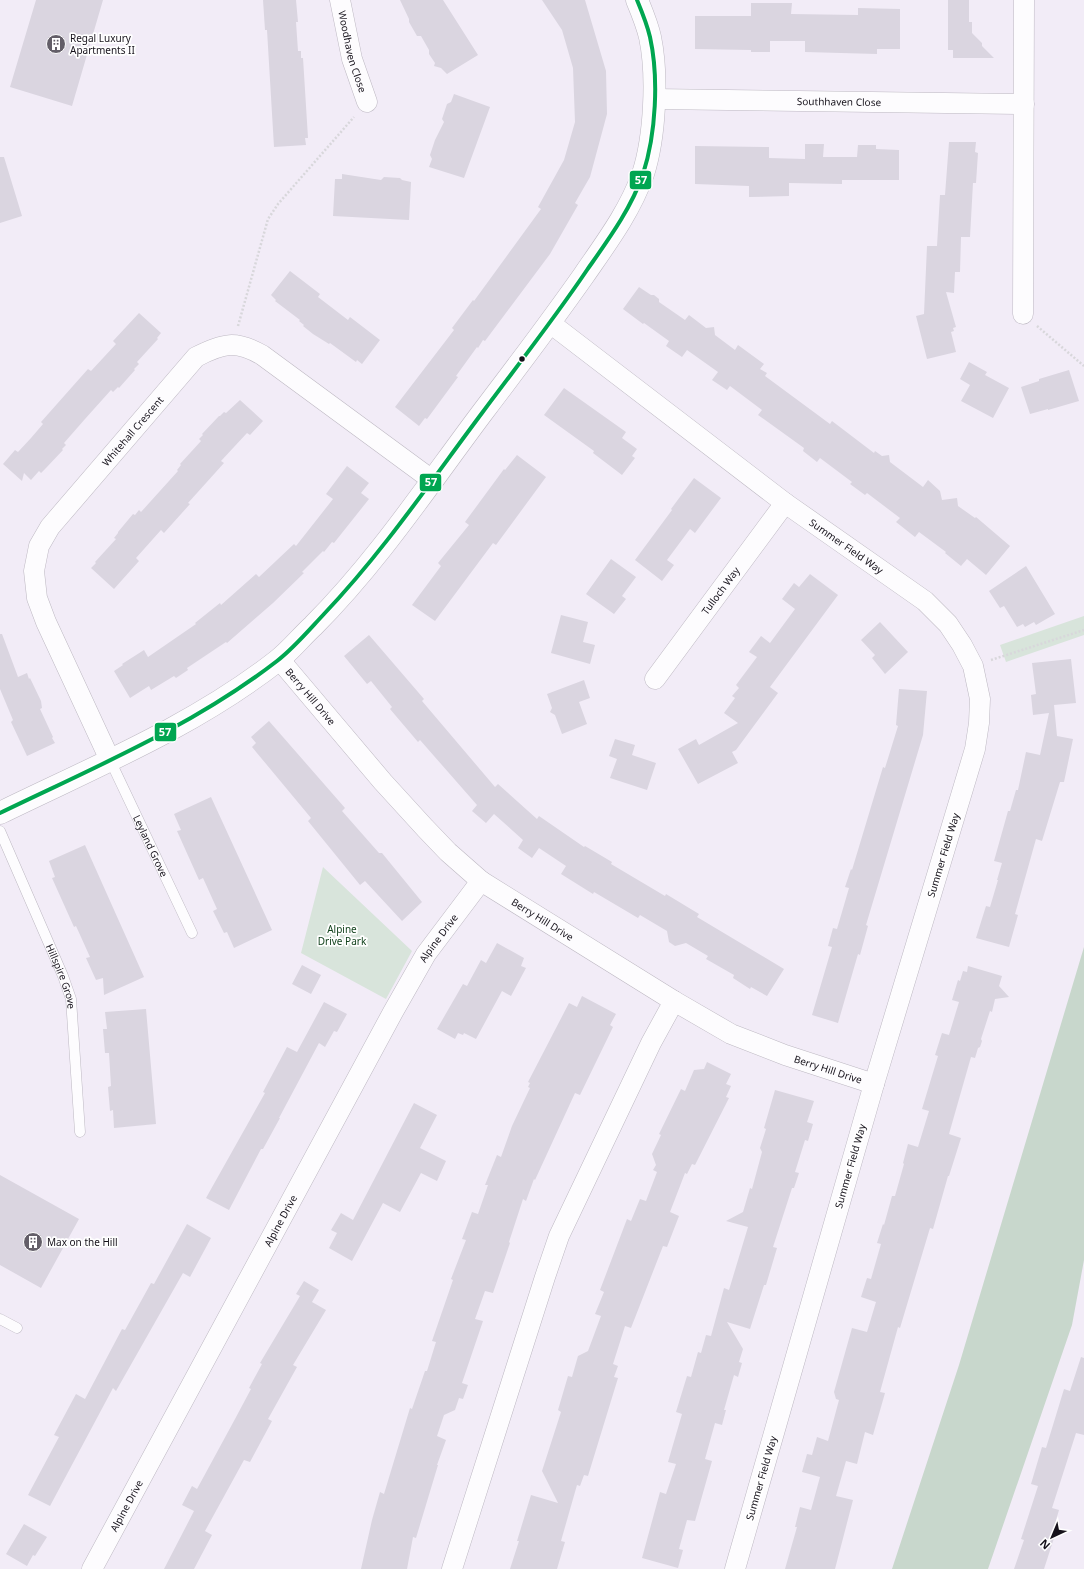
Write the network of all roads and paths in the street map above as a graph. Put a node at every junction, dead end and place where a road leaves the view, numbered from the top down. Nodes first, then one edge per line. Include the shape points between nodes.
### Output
1 (340, 0) edge
2 (637, 0) edge
3 (1024, 0) edge
4 (654, 98) junction
5 (367, 102) joint
6 (1024, 104) junction
7 (1023, 314) joint
8 (550, 323) junction
9 (233, 344) junction
10 (1084, 366) edge
11 (432, 480) junction
12 (785, 503) junction
13 (1084, 630) edge
14 (279, 659) junction
15 (973, 666) junction
16 (655, 679) dead end
17 (110, 760) junction
18 (0, 813) edge
19 (0, 831) edge
20 (481, 881) junction
21 (192, 933) dead end
22 (674, 1002) junction
23 (874, 1084) junction
24 (80, 1132) dead end
25 (0, 1319) edge
26 (17, 1328) dead end
27 (92, 1569) edge
28 (452, 1569) edge
29 (735, 1569) edge

1 - 5 street, Woodhaven Close via 352,59
2 - 4 street via 650,38
3 - 6 street
4 - 6 street, Southhaven Close
4 - 8 street via 648,155 633,198 612,235
5 - 9 path via 278,204 268,219
6 - 7 street
7 - 10 path
8 - 11 street
8 - 12 street, Summer Field Way
9 - 11 street, Whitehall Crescent via 250,348 262,355
9 - 17 street, Whitehall Crescent via 213,348 196,357 50,527 39,546 34,571 37,598
11 - 14 street via 335,603
12 - 15 street, Summer Field Way via 925,601 948,624
12 - 16 street, Tulloch Way
13 - 15 path
14 - 17 street via 232,692 162,734
14 - 20 street, Berry Hill Drive via 420,823
15 - 23 street, Summer Field Way via 980,699 975,749
17 - 18 street
17 - 21 lane, Leyland Grove
19 - 24 lane, Hillspire Grove via 71,999
20 - 22 street, Berry Hill Drive
20 - 27 street, Alpine Drive via 426,954 393,1012
22 - 23 street, Berry Hill Drive via 731,1034 785,1055
22 - 28 street via 651,1043 559,1236
23 - 29 street, Summer Field Way
25 - 26 lane

